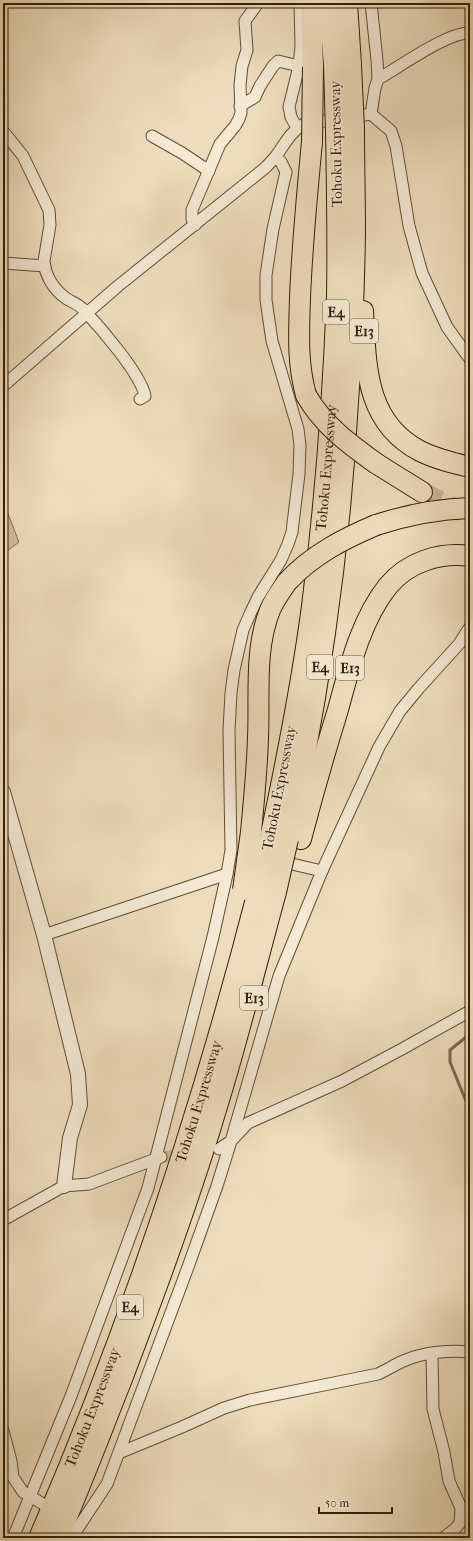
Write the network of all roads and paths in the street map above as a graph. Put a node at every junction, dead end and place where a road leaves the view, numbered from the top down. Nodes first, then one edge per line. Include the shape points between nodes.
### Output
1 (258, 3) edge
2 (300, 3) edge
3 (311, 3) edge
4 (329, 3) edge
5 (347, 3) edge
6 (371, 3) edge
7 (468, 30) edge
8 (306, 66) junction
9 (342, 66) junction
10 (378, 79) junction
11 (240, 106) junction
12 (371, 114) junction
13 (297, 128) junction
14 (3, 131) edge
15 (348, 133) junction
16 (152, 136) dead end
17 (276, 156) junction
18 (208, 171) junction
19 (195, 225) junction
20 (3, 263) edge
21 (44, 266) junction
22 (87, 314) junction
23 (470, 359) edge
24 (3, 386) edge
25 (140, 399) dead end
26 (470, 467) edge
27 (422, 492) tunnel mouth
28 (470, 508) edge
29 (470, 556) edge
30 (470, 626) edge
31 (3, 792) edge
32 (277, 837) junction
33 (231, 850) junction
34 (322, 871) junction
35 (227, 874) junction
36 (266, 892) junction
37 (44, 935) junction
38 (470, 1011) edge
39 (219, 1101) joint
40 (231, 1141) junction
41 (219, 1149) dead end
42 (160, 1158) junction
43 (64, 1186) junction
44 (3, 1220) edge
45 (470, 1352) edge
46 (432, 1354) junction
47 (3, 1431) edge
48 (119, 1453) junction
49 (30, 1496) junction
50 (43, 1504) dead end
51 (69, 1535) edge
52 (13, 1538) edge
53 (39, 1538) edge
54 (443, 1538) edge

1 - 11 street via 245,21 247,50 240,79
2 - 8 street via 301,46
3 - 8 highway
4 - 9 highway, Tohoku Expressway / E4
5 - 9 highway, Tohoku Expressway / E4
6 - 10 street
7 - 10 street
8 - 11 street via 278,61 255,97
8 - 13 street via 290,108 291,117
8 - 27 highway, bridge via 312,142 299,330 299,364 306,395 333,430 377,464
9 - 15 highway, Tohoku Expressway / E4, bridge
10 - 12 street
11 - 18 street via 239,118 220,144
12 - 13 street via 304,124
12 - 23 street via 391,131 396,146 409,226 422,274 447,327
13 - 17 street
14 - 21 street via 22,156 49,210 50,225
15 - 26 highway, E13 via 366,363 373,397 385,421 403,439 433,457
15 - 32 highway, Tohoku Expressway / E4 via 338,226 332,396 323,509 312,608
16 - 18 street
17 - 19 street via 265,168
17 - 33 street via 286,172 273,229 266,275 266,300 272,341 298,429 299,474 292,532 281,560 258,597 248,619 234,670 229,730
18 - 19 street via 192,210
19 - 22 street
20 - 21 street
21 - 22 street via 55,289
22 - 24 street
22 - 25 street via 140,380 145,396
28 - 32 highway, E13, bridge via 421,513 376,525 323,551 307,562 278,595 270,610 262,640 258,752
29 - 32 highway, E13 via 438,556 415,565 389,585 374,608 359,641 346,679
30 - 34 street via 459,644 400,711 380,747
31 - 37 street
32 - 36 highway, E13
32 - 36 highway, Tohoku Expressway / E4, bridge
33 - 34 street
33 - 35 street
34 - 40 street via 279,976
35 - 37 street
35 - 42 street
36 - 39 highway, E13 via 231,1071
36 - 53 highway, Tohoku Expressway / E4 via 178,1171 131,1305
37 - 43 street via 80,1091 80,1105 70,1138
38 - 40 street via 342,1080 248,1123
39 - 51 highway, Tohoku Expressway / E4 via 142,1326 74,1500
40 - 41 street
40 - 48 street via 188,1267
42 - 43 street via 88,1184
42 - 49 street via 71,1396
43 - 44 street
45 - 46 street
46 - 48 street via 404,1360 378,1374 250,1400 224,1408
46 - 54 street via 433,1409 449,1481 461,1508 460,1522
47 - 49 street via 13,1477 23,1492
48 - 51 street via 107,1484
49 - 50 street
49 - 52 street

